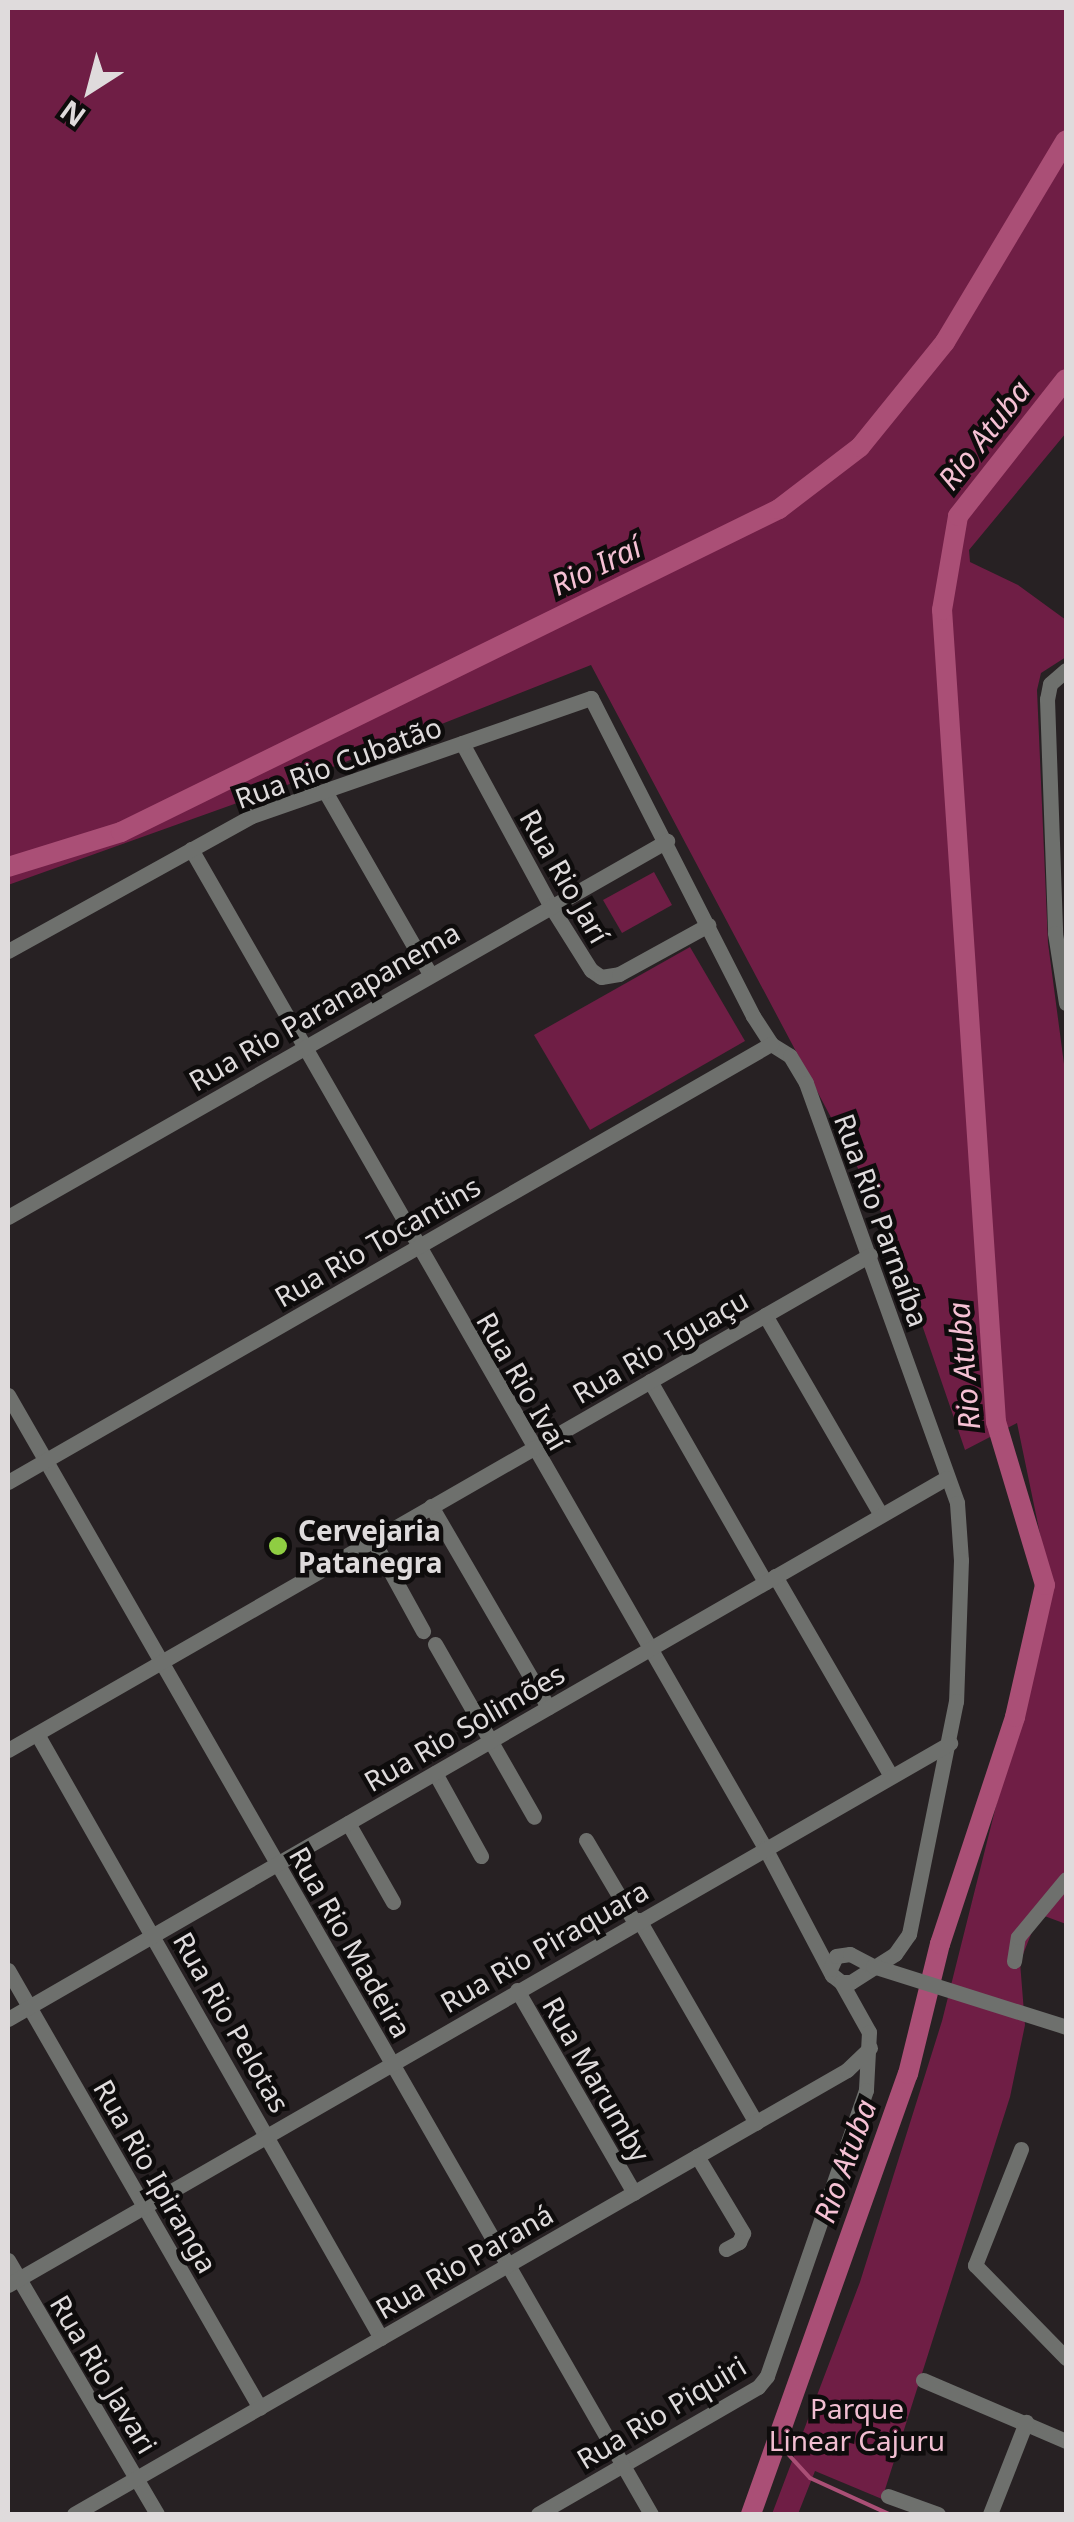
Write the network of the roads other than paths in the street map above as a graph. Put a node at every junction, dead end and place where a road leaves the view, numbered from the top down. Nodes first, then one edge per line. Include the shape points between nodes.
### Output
1 (1063, 671) edge
2 (591, 698) joint
3 (462, 743) junction
4 (326, 793) junction
5 (1058, 801) edge
6 (667, 841) junction
7 (191, 849) junction
8 (1060, 889) edge
9 (550, 906) junction
10 (708, 925) junction
11 (8, 951) edge
12 (1064, 971) edge
13 (430, 974) junction
14 (1066, 1003) edge
15 (772, 1044) junction
16 (302, 1048) junction
17 (8, 1217) edge
18 (416, 1246) junction
19 (870, 1255) junction
20 (766, 1314) junction
21 (650, 1380) junction
22 (8, 1395) edge
23 (533, 1448) junction
24 (45, 1461) junction
25 (946, 1478) junction
26 (8, 1482) edge
27 (431, 1506) junction
28 (882, 1515) junction
29 (374, 1540) junction
30 (770, 1579) junction
31 (648, 1649) junction
32 (162, 1662) junction
33 (548, 1706) junction
34 (37, 1734) junction
35 (490, 1742) junction
36 (950, 1743) junction
37 (8, 1750) edge
38 (435, 1773) junction
39 (891, 1776) junction
40 (534, 1817) dead end
41 (348, 1823) junction
42 (586, 1840) dead end
43 (765, 1848) junction
44 (481, 1856) dead end
45 (277, 1864) junction
46 (1066, 1879) edge
47 (393, 1902) dead end
48 (637, 1922) junction
49 (152, 1934) junction
50 (815, 1936) junction
51 (846, 1954) junction
52 (1014, 1961) dead end
53 (872, 1966) junction
54 (8, 1970) edge
55 (842, 1977) junction
56 (516, 1990) junction
57 (28, 2007) junction
58 (8, 2019) edge
59 (1066, 2027) edge
60 (870, 2044) junction
61 (391, 2062) junction
62 (756, 2123) junction
63 (267, 2134) junction
64 (1022, 2148) dead end
65 (698, 2156) junction
66 (634, 2192) junction
67 (145, 2205) junction
68 (726, 2249) dead end
69 (8, 2260) edge
70 (508, 2264) junction
71 (13, 2282) edge
72 (381, 2338) junction
73 (1066, 2358) edge
74 (923, 2380) dead end
75 (260, 2408) junction
76 (1026, 2422) junction
77 (1066, 2441) edge
78 (623, 2465) junction
79 (136, 2479) junction
80 (888, 2496) dead end
81 (74, 2514) edge
82 (157, 2514) edge
83 (538, 2514) edge
84 (651, 2514) edge
85 (938, 2514) edge
86 (990, 2514) edge

1 - 5 street via 1047,699
2 - 3 street, Rua Rio Cubatão
2 - 6 street, Rua Rio Parnaíba
3 - 4 street, Rua Rio Cubatão
3 - 9 street, Rua Rio Jarí
4 - 7 street, Rua Rio Cubatão via 252,816
4 - 13 street
5 - 8 street
6 - 9 street, Rua Rio Paranapanema
6 - 10 street, Rua Rio Parnaíba
7 - 11 street, Rua Rio Cubatão
7 - 16 street, Rua Rio Ivaí
8 - 12 street
9 - 10 street, Rua Rio Jarí via 601,977 619,974
9 - 13 street, Rua Rio Paranapanema
10 - 15 street, Rua Rio Parnaíba
12 - 14 street
13 - 16 street, Rua Rio Paranapanema
15 - 18 street, Rua Rio Tocantins
15 - 19 street, Rua Rio Parnaíba via 790,1056 806,1083
16 - 17 street, Rua Rio Paranapanema
16 - 18 street, Rua Rio Ivaí
18 - 23 street, Rua Rio Ivaí
18 - 24 street, Rua Rio Tocantins
19 - 20 street, Rua Rio Iguaçu
19 - 25 street, Rua Rio Parnaíba
20 - 21 street, Rua Rio Iguaçu
20 - 28 street
21 - 23 street, Rua Rio Iguaçu
21 - 30 street
22 - 24 street, Rua Rio Madeira
23 - 27 street, Rua Rio Iguaçu
23 - 31 street, Rua Rio Ivaí
24 - 26 street, Rua Rio Tocantins
24 - 32 street, Rua Rio Madeira
25 - 28 street, Rua Rio Solimões
25 - 36 street, Rua Rio Parnaíba via 957,1503 961,1560
27 - 29 street, Rua Rio Iguaçu
27 - 33 street
28 - 30 street, Rua Rio Solimões
29 - 32 street, Rua Rio Iguaçu
29 - 35 street
30 - 31 street, Rua Rio Solimões
30 - 39 street
31 - 33 street, Rua Rio Solimões
31 - 43 street, Rua Rio Ivaí
32 - 34 street, Rua Rio Iguaçu
32 - 45 street, Rua Rio Madeira
33 - 35 street, Rua Rio Solimões
34 - 37 street, Rua Rio Iguaçu
34 - 49 street, Rua Rio Pelotas
35 - 38 street, Rua Rio Solimões
35 - 40 street
36 - 39 street, Rua Rio Piraquara
36 - 53 street, Rua Rio Parnaíba via 909,1934 901,1949
38 - 41 street, Rua Rio Solimões
38 - 44 street
39 - 43 street, Rua Rio Piraquara
41 - 45 street, Rua Rio Solimões
41 - 47 street
42 - 48 street
43 - 48 street, Rua Rio Piraquara
43 - 50 street, Rua Rio Ivaí
45 - 49 street, Rua Rio Solimões
45 - 61 street, Rua Rio Madeira
46 - 52 street via 1018,1937
48 - 56 street, Rua Rio Piraquara
48 - 62 street
49 - 57 street, Rua Rio Solimões
49 - 63 street, Rua Rio Pelotas
50 - 51 street, Rua Rio Ivaí
50 - 55 street, Rua Rio Ivaí
51 - 53 street, Rua Rio Ivaí
51 - 55 street
51 - 55 street via 860,1968
53 - 55 street
53 - 59 street, Rua Rio Ivaí
54 - 57 street, Rua Rio Ipiranga
55 - 60 street, Rua Rio Ivaí
56 - 61 street, Rua Rio Piraquara
56 - 66 street, Rua Marumby
57 - 58 street, Rua Rio Solimões
57 - 67 street, Rua Rio Ipiranga
60 - 62 street, Rua Rio Paraná via 859,2063
60 - 78 street, Rua Rio Piquiri via 866,2090 767,2376
61 - 63 street, Rua Rio Piraquara
61 - 70 street, Rua Rio Madeira
62 - 65 street, Rua Rio Paraná
63 - 67 street, Rua Rio Piraquara
63 - 72 street, Rua Rio Pelotas
64 - 73 street via 975,2265
65 - 66 street, Rua Rio Paraná
65 - 68 street via 743,2233
66 - 70 street, Rua Rio Paraná
67 - 71 street, Rua Rio Piraquara
67 - 75 street, Rua Rio Ipiranga
69 - 71 street, Rua Rio Javari
70 - 72 street, Rua Rio Paraná
70 - 78 street, Rua Rio Madeira
71 - 79 street, Rua Rio Javari
72 - 75 street, Rua Rio Paraná
74 - 76 street
75 - 79 street, Rua Rio Paraná
76 - 77 street
76 - 86 street
78 - 83 street, Rua Rio Piquiri
78 - 84 street, Rua Rio Madeira
79 - 81 street, Rua Rio Paraná
79 - 82 street, Rua Rio Javari
80 - 85 street

